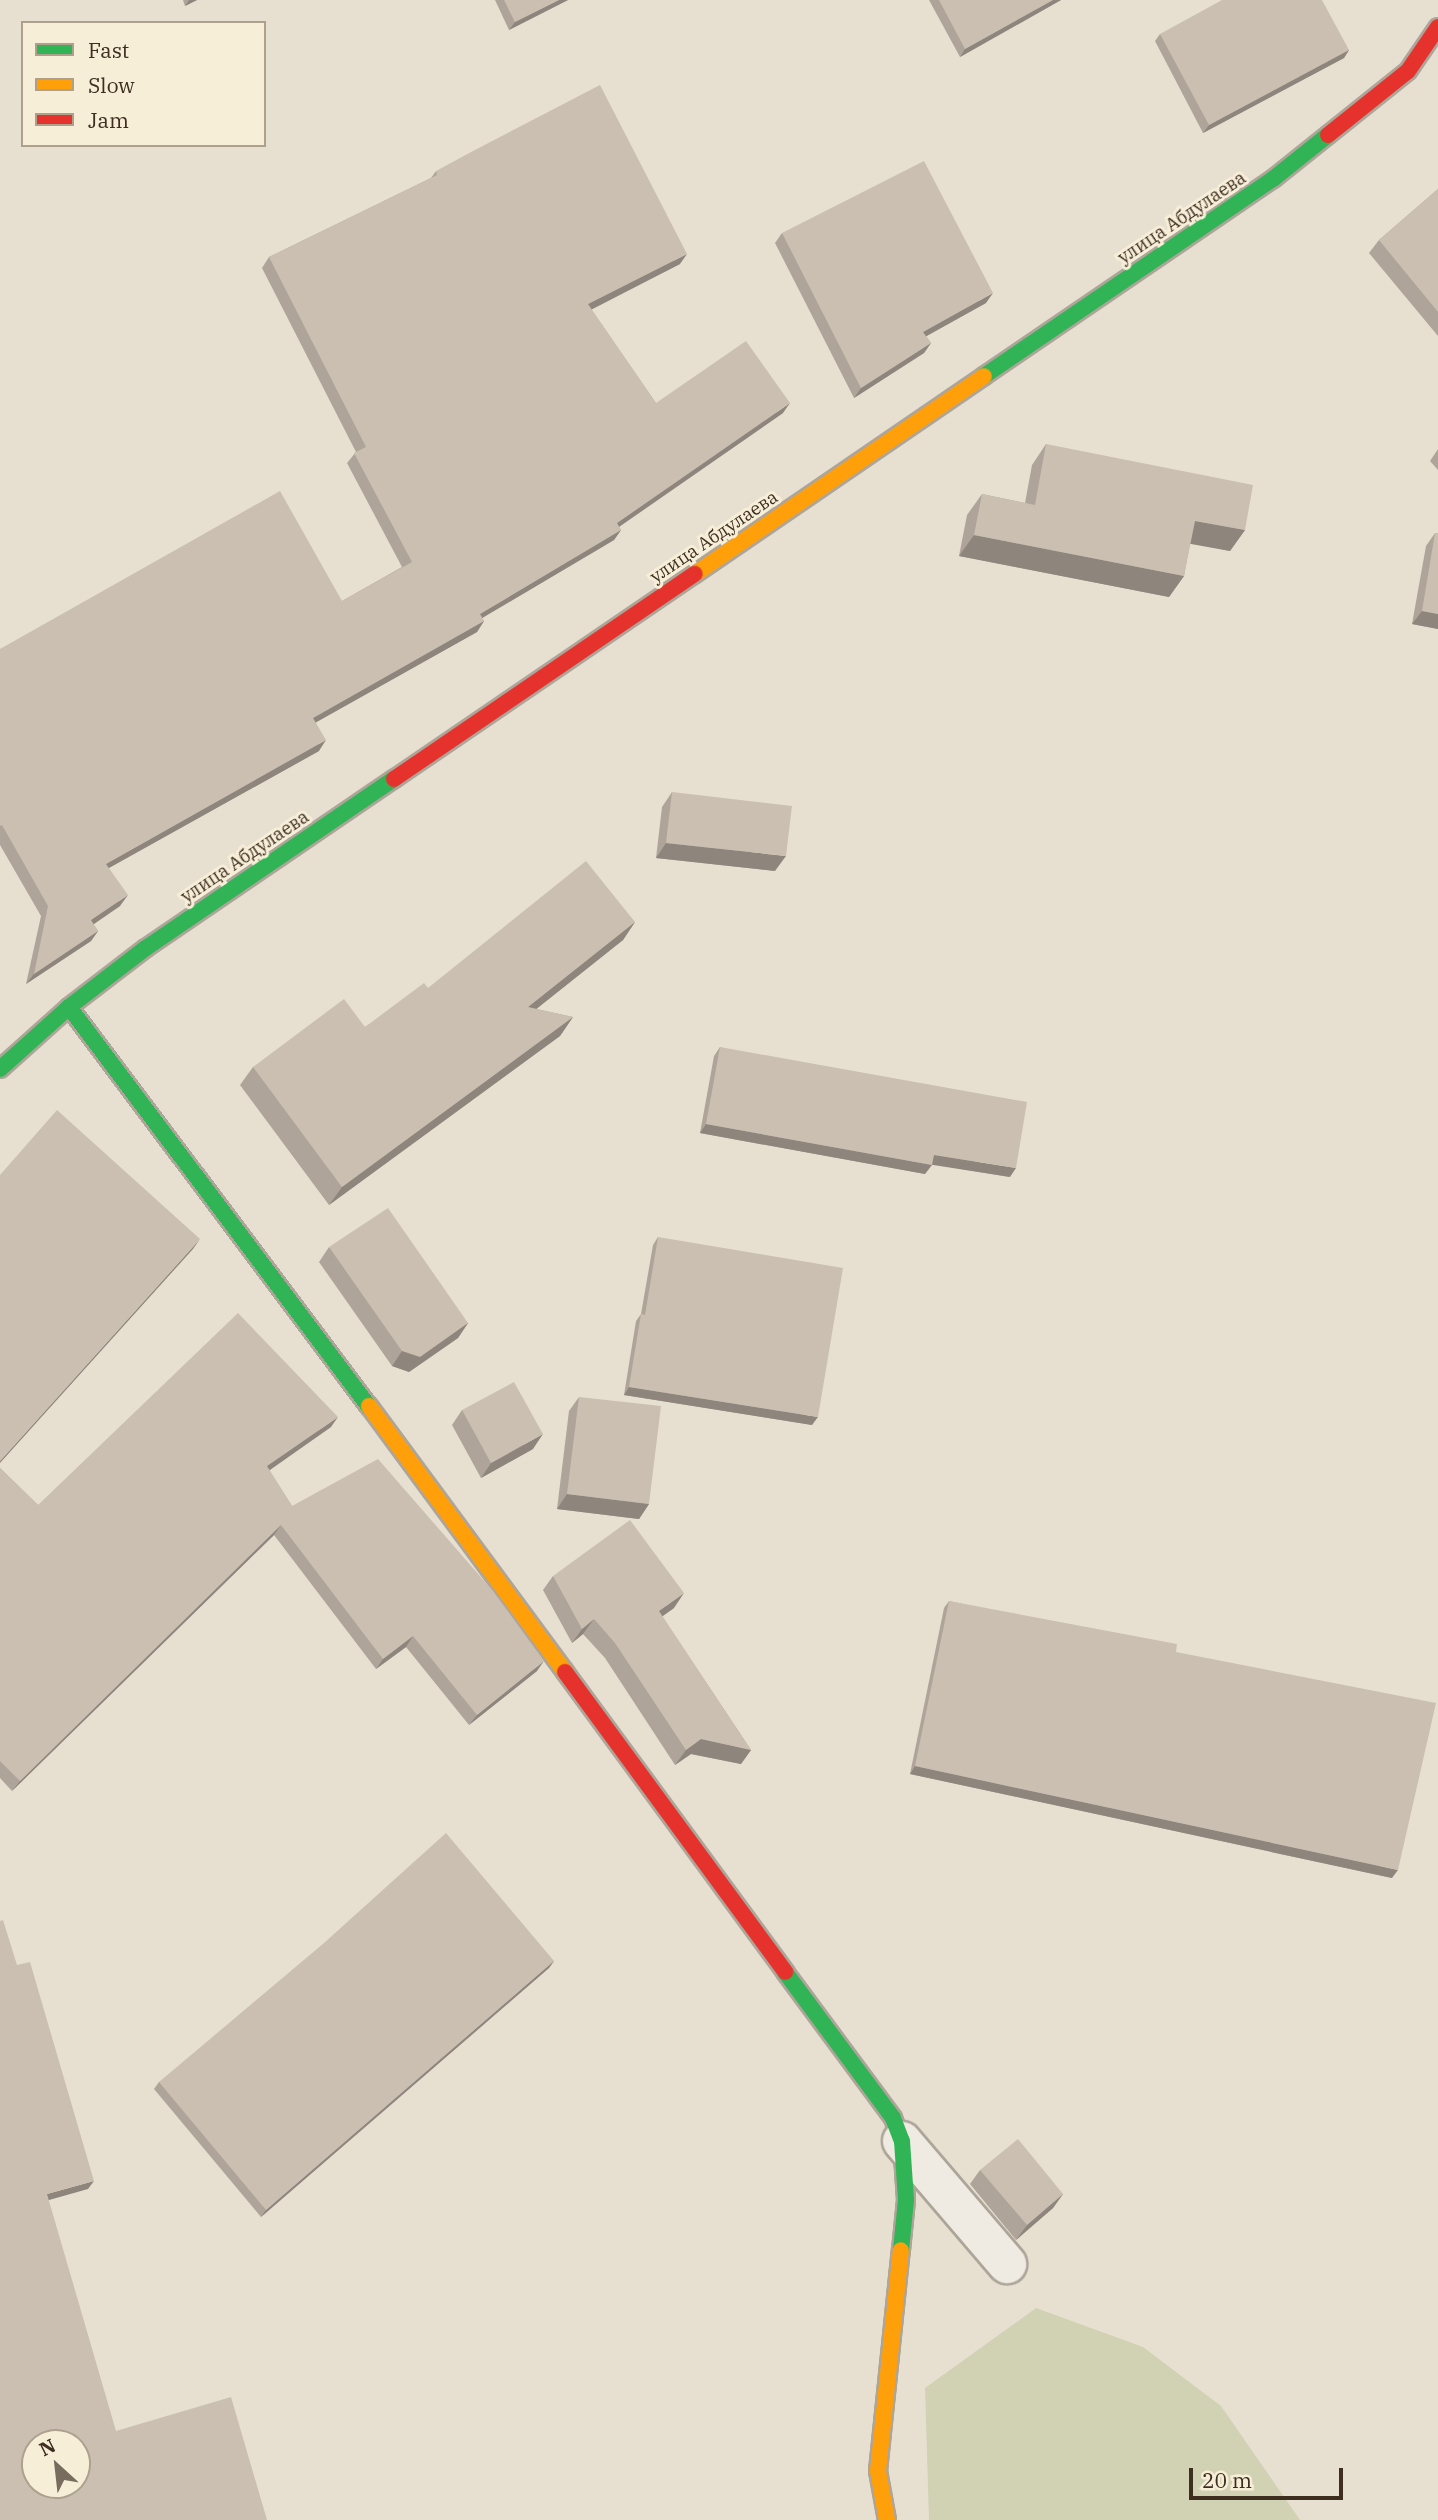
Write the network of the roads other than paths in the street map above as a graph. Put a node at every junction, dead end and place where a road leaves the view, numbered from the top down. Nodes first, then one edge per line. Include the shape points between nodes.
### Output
1 (1438, 27) edge
2 (69, 1007) junction
3 (0, 1069) edge
4 (902, 2141) junction
5 (1007, 2264) dead end
6 (887, 2520) edge

1 - 2 street, улица Абдулаева via 1408,71 1273,179 146,948
2 - 3 street, улица Абдулаева
2 - 4 street via 397,1443 893,2118
4 - 5 street
4 - 6 street via 906,2200 878,2471

